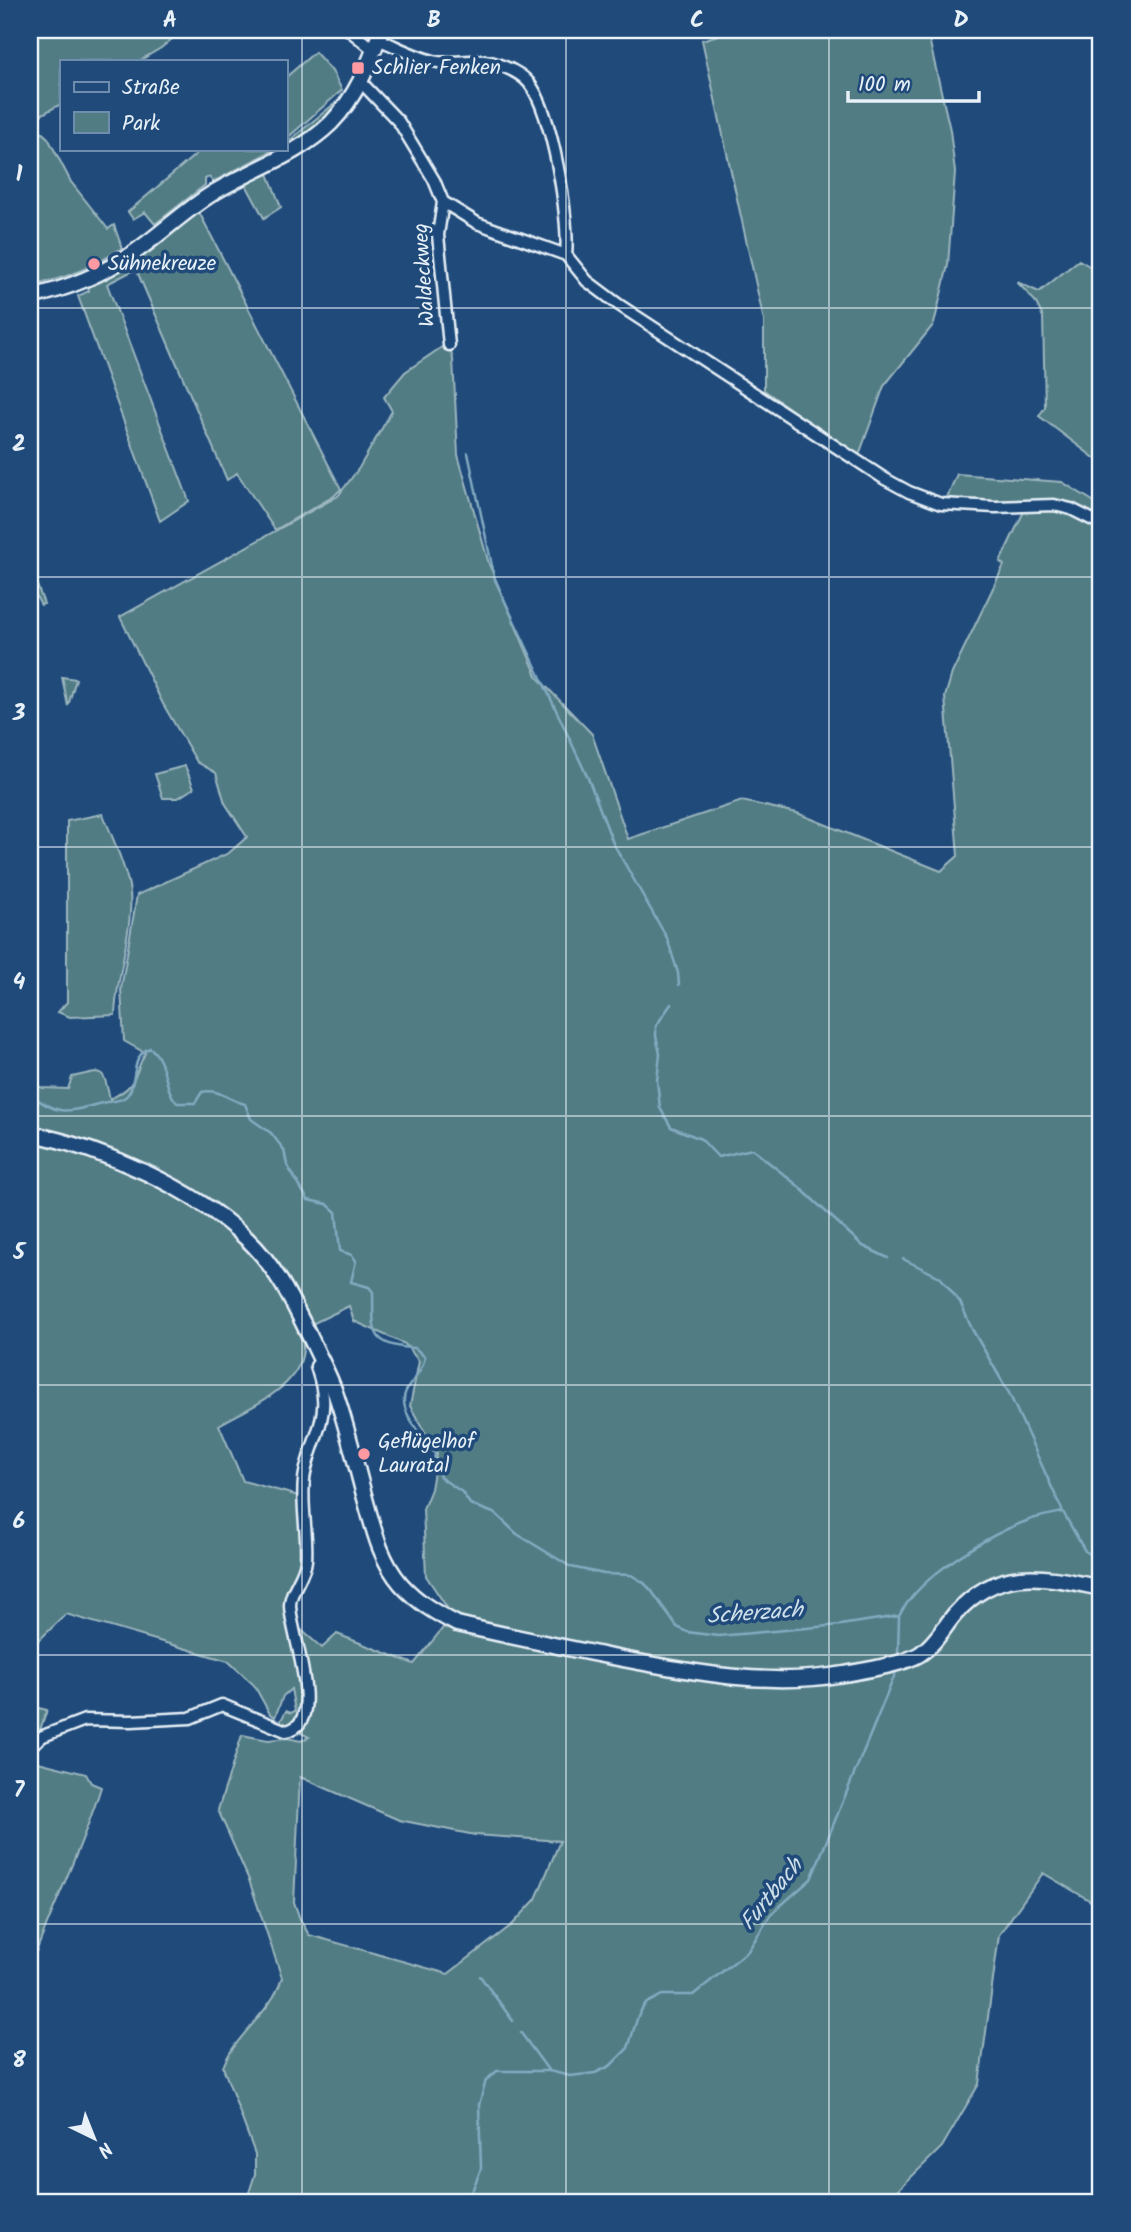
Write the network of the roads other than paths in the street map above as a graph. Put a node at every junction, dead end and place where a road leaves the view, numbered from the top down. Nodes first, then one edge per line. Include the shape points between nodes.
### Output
1 (349, 30) edge
2 (378, 39) edge
3 (360, 81) junction
4 (443, 202) junction
5 (566, 255) junction
6 (30, 297) edge
7 (449, 345) dead end
8 (1101, 524) edge
9 (30, 1133) edge
10 (321, 1360) junction
11 (1101, 1588) edge
12 (30, 1746) edge

1 - 2 street
2 - 3 street
2 - 5 street via 422,59 495,63 527,80 536,92 554,151 568,236
3 - 4 street via 399,122
3 - 6 street via 349,102 314,138 209,195 103,271
4 - 5 street via 477,223
4 - 7 street, Waldeckweg via 438,235
5 - 8 street via 587,281 629,313 909,492 961,506 1054,505
9 - 10 street via 71,1142 125,1165 217,1214 271,1267
10 - 11 street via 336,1393 383,1556 411,1594 457,1624 669,1668 758,1680 789,1679 842,1674 919,1654 970,1599 1006,1580 1045,1576
10 - 12 street via 316,1366 324,1399 304,1479 306,1561 289,1603 305,1687 303,1722 286,1731 222,1705 190,1718 85,1720

